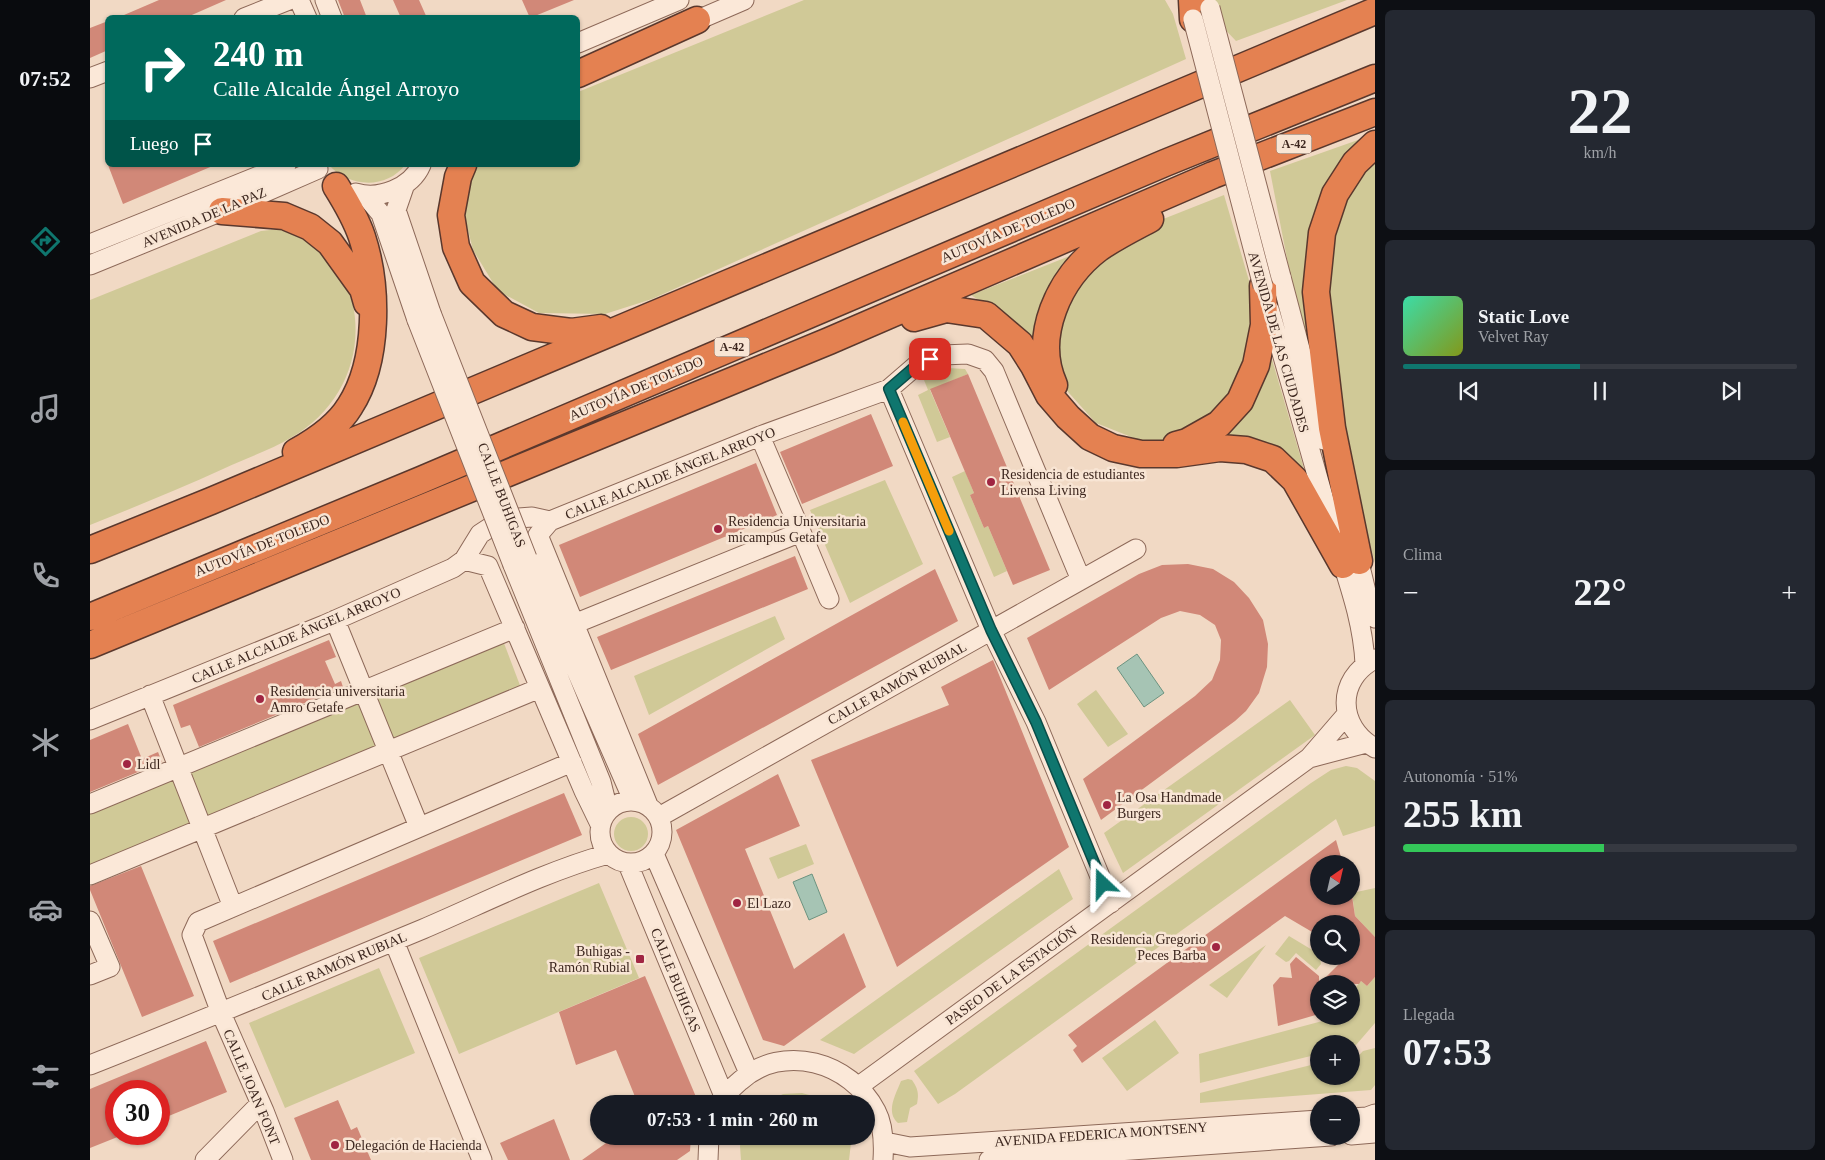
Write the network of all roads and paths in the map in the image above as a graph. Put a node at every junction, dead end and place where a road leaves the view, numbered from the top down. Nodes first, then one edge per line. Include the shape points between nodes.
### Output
1 (289, 0) edge
2 (298, 0) edge
3 (325, 0) edge
4 (679, 0) edge
5 (744, 0) edge
6 (1375, 2) edge
7 (1197, 5) edge
8 (1375, 11) edge
9 (252, 15) edge
10 (306, 15) edge
11 (331, 15) edge
12 (697, 20) junction
13 (1337, 27) junction
14 (580, 42) edge
15 (580, 66) edge
16 (105, 72) edge
17 (580, 73) edge
18 (90, 78) edge
19 (1375, 78) edge
20 (1375, 112) edge
21 (1375, 144) edge
22 (281, 167) edge
23 (420, 167) edge
24 (463, 167) edge
25 (324, 173) edge
26 (1213, 176) junction
27 (405, 184) junction
28 (366, 196) junction
29 (222, 211) junction
30 (90, 244) edge
31 (90, 265) edge
32 (1272, 282) junction
33 (424, 316) junction
34 (648, 317) junction
35 (373, 325) junction
36 (829, 341) junction
37 (889, 389) junction
38 (1068, 418) junction
39 (760, 436) junction
40 (1141, 454) junction
41 (211, 501) junction
42 (550, 521) junction
43 (801, 532) junction
44 (1136, 549) dead end
45 (90, 550) edge
46 (464, 560) junction
47 (520, 562) junction
48 (1351, 563) junction
49 (1081, 580) junction
50 (829, 599) dead end
51 (90, 616) edge
52 (1375, 618) edge
53 (335, 620) junction
54 (574, 624) junction
55 (515, 628) junction
56 (991, 630) junction
57 (90, 645) edge
58 (1370, 662) edge
59 (540, 688) junction
60 (364, 690) junction
61 (150, 695) junction
62 (1347, 714) junction
63 (90, 720) edge
64 (1371, 746) edge
65 (388, 751) junction
66 (1309, 758) junction
67 (572, 762) junction
68 (178, 768) junction
69 (90, 804) edge
70 (647, 807) junction
71 (419, 827) junction
72 (203, 829) junction
73 (604, 832) junction
74 (654, 854) junction
75 (628, 864) junction
76 (90, 875) edge
77 (1111, 903) junction
78 (233, 907) junction
79 (90, 921) edge
80 (394, 941) junction
81 (90, 975) edge
82 (221, 1013) junction
83 (90, 1065) edge
84 (749, 1073) junction
85 (859, 1086) junction
86 (720, 1095) edge
87 (727, 1095) edge
88 (260, 1104) junction
89 (1375, 1114) edge
90 (1360, 1116) edge
91 (1310, 1121) edge
92 (1375, 1133) edge
93 (1360, 1134) edge
94 (1310, 1137) edge
95 (709, 1145) edge
96 (884, 1151) edge
97 (205, 1160) edge
98 (282, 1160) edge
99 (482, 1160) edge
100 (708, 1160) edge
101 (989, 1160) edge

1 - 9 street
2 - 10 street
3 - 11 street
4 - 14 street
5 - 12 street
6 - 13 highway
7 - 32 street, AVENIDA DE LAS CIUDADES, bridge
8 - 13 highway
12 - 15 street
12 - 17 highway
13 - 34 highway
16 - 18 street
19 - 51 highway, AUTOVÍA DE TOLEDO / A-42 via 1165,163 430,476
20 - 26 highway, AUTOVÍA DE TOLEDO / A-42
21 - 48 highway via 1355,163 1335,194 1322,233 1316,292
22 - 30 street, AVENIDA DE LA PAZ
23 - 27 street
24 - 34 highway via 451,215 456,248 472,283 504,314 532,327 571,332
25 - 28 street
25 - 29 street, AVENIDA DE LA PAZ
25 - 35 highway via 347,203 362,237 372,283
26 - 36 highway, AUTOVÍA DE TOLEDO / A-42
26 - 38 highway via 1171,210 1130,229 1098,249 1061,290 1049,319 1046,350 1052,380
27 - 28 street via 387,193
27 - 33 street, CALLE BUHIGAS via 396,210
28 - 33 street, CALLE BUHIGAS via 381,214
29 - 31 street, AVENIDA DE LA PAZ
29 - 35 highway via 284,216 310,226 330,243 363,289
32 - 40 highway via 1256,365 1240,401 1219,424 1203,433 1186,442
32 - 48 street, AVENIDA DE LAS CIUDADES
33 - 47 street, CALLE BUHIGAS, bridge
34 - 41 highway
35 - 41 highway via 371,354 350,408 314,442
36 - 38 highway via 946,310 986,315 1020,344 1049,395
36 - 57 highway, AUTOVÍA DE TOLEDO / A-42
37 - 39 street, CALLE ALCALDE ÁNGEL ARROYO
37 - 49 street, CALLE ALCALDE ÁNGEL ARROYO via 918,364 942,355 968,354 985,360 994,371
37 - 56 street
38 - 40 highway via 1090,437 1113,448
39 - 42 street, CALLE ALCALDE ÁNGEL ARROYO
39 - 43 street
40 - 48 highway via 1177,454 1220,448 1246,450 1273,460 1295,480
41 - 45 highway
42 - 46 street, CALLE ALCALDE ÁNGEL ARROYO via 532,517 503,519 480,534
42 - 54 street via 538,535
43 - 50 street
43 - 54 street
44 - 49 street, CALLE RAMÓN RUBIAL
46 - 53 street, CALLE ALCALDE ÁNGEL ARROYO via 453,568
46 - 55 street via 488,566
47 - 70 street, CALLE BUHIGAS
47 - 73 street, CALLE BUHIGAS via 601,782
48 - 52 street, AVENIDA DE LAS CIUDADES
48 - 58 street, AVENIDA DE LAS CIUDADES
49 - 56 street, CALLE RAMÓN RUBIAL
53 - 60 street
53 - 61 street, CALLE ALCALDE ÁNGEL ARROYO
54 - 70 street
55 - 59 street
55 - 60 street
56 - 70 street, CALLE RAMÓN RUBIAL
56 - 77 street via 1036,722
58 - 62 street via 1355,674 1349,686
59 - 65 street
59 - 67 street
60 - 65 street
60 - 68 street
61 - 63 street, CALLE ALCALDE ÁNGEL ARROYO
61 - 68 street
62 - 64 street via 1354,730
62 - 66 street, PASEO DE LA ESTACIÓN
64 - 66 street, PASEO DE LA ESTACIÓN
65 - 71 street
65 - 72 street
66 - 77 street, PASEO DE LA ESTACIÓN
67 - 71 street, CALLE JOAN FONT
67 - 73 street
68 - 69 street
68 - 72 street
70 - 73 street via 620,802
70 - 74 street via 663,835
71 - 78 street, CALLE JOAN FONT
72 - 76 street
72 - 78 street
73 - 75 street via 619,862
73 - 80 street, CALLE RAMÓN RUBIAL via 576,863
74 - 75 street via 643,861
74 - 84 street, CALLE BUHIGAS
75 - 86 street, CALLE BUHIGAS
77 - 85 street, PASEO DE LA ESTACIÓN
78 - 82 street, CALLE JOAN FONT via 198,922 192,935
79 - 81 street via 110,967
80 - 82 street, CALLE RAMÓN RUBIAL
80 - 99 street
82 - 83 street, CALLE RAMÓN RUBIAL
82 - 88 street, CALLE JOAN FONT
84 - 85 street via 777,1062 806,1060 835,1069
84 - 87 street
85 - 96 street via 877,1112
88 - 97 street
88 - 98 street, CALLE JOAN FONT
89 - 90 street
91 - 96 street, AVENIDA FEDERICA MONTSENY
92 - 93 street
94 - 101 street, AVENIDA FEDERICA MONTSENY
95 - 100 street

